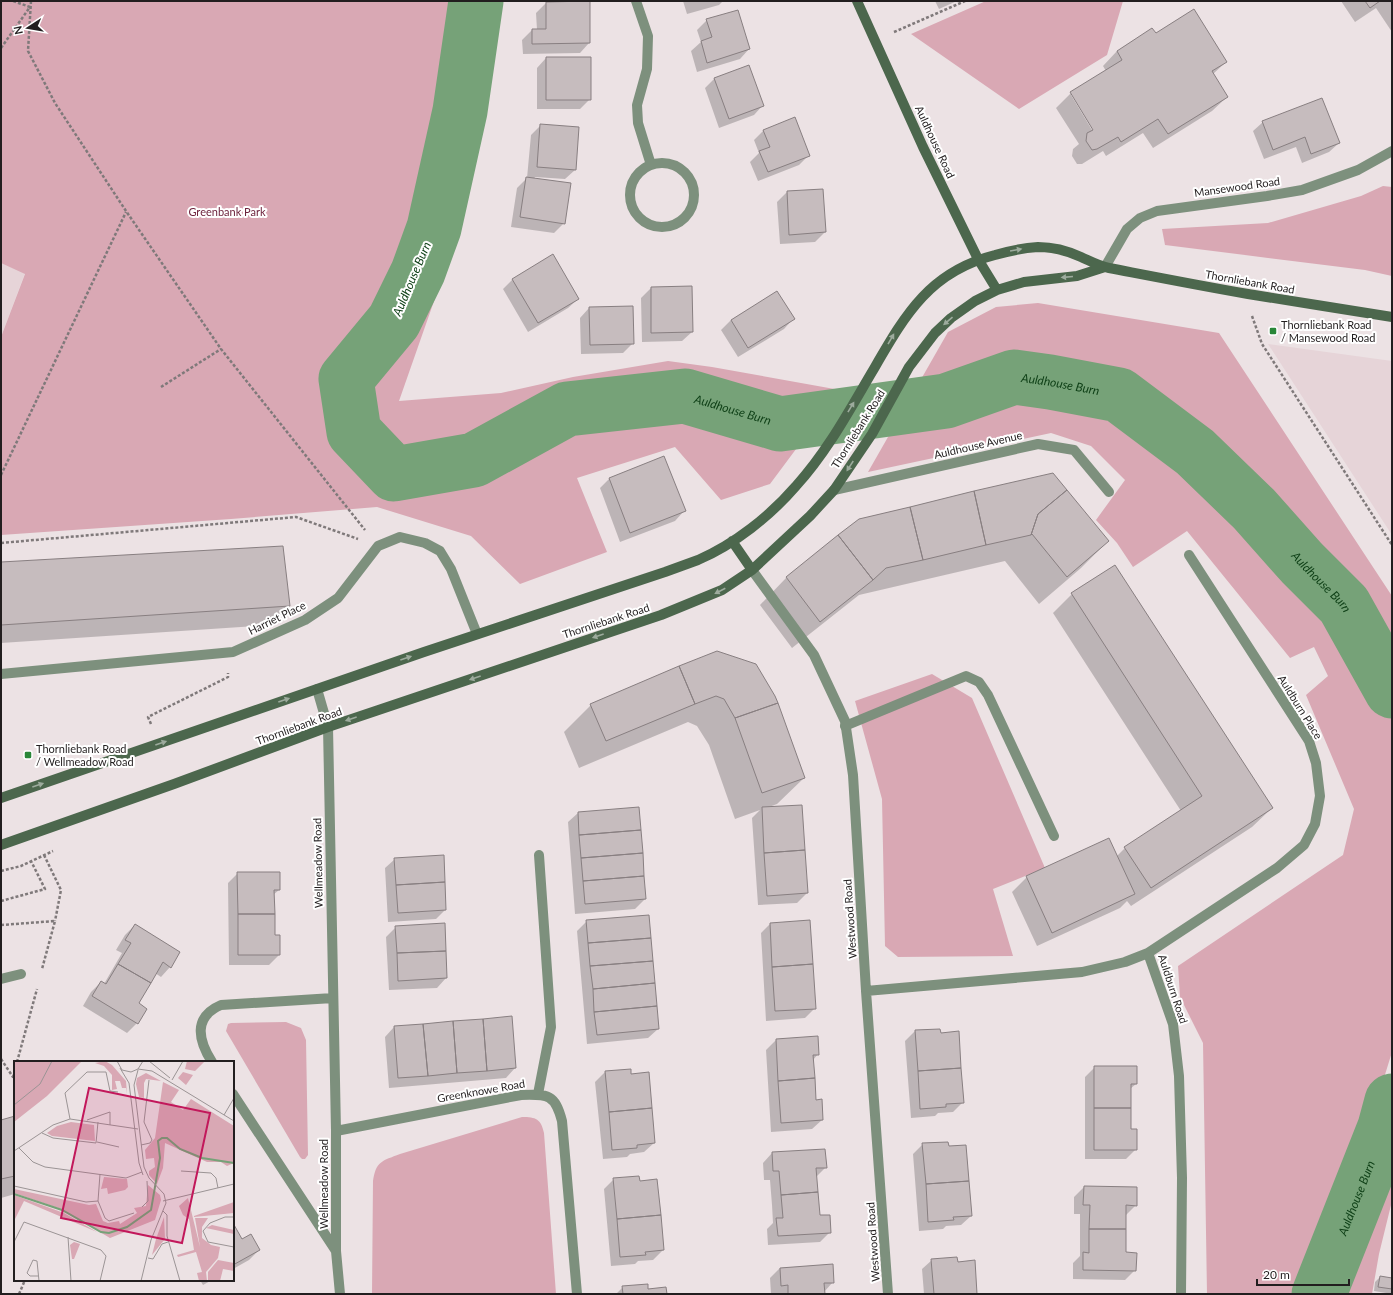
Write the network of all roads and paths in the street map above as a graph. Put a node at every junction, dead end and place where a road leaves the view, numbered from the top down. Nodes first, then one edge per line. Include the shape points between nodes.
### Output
1 (13, 1) edge
2 (31, 1) edge
3 (636, 1) edge
4 (857, 1) edge
5 (965, 1) edge
6 (30, 7) junction
7 (875, 40) junction
8 (1, 48) edge
9 (1392, 151) edge
10 (651, 165) junction
11 (126, 211) junction
12 (978, 259) junction
13 (1105, 267) junction
14 (997, 290) junction
15 (1243, 293) junction
16 (1392, 317) edge
17 (221, 349) junction
18 (161, 387) dead end
19 (1, 475) edge
20 (834, 490) junction
21 (1108, 492) dead end
22 (732, 541) junction
23 (1, 543) edge
24 (378, 546) junction
25 (1392, 546) edge
26 (1189, 555) dead end
27 (752, 570) junction
28 (477, 634) junction
29 (1, 674) edge
30 (317, 689) junction
31 (845, 726) junction
32 (328, 727) junction
33 (1, 798) edge
34 (1054, 836) dead end
35 (22, 838) junction
36 (1, 845) edge
37 (45, 855) dead end
38 (539, 855) dead end
39 (1, 901) edge
40 (55, 921) dead end
41 (1148, 953) junction
42 (22, 974) dead end
43 (1, 979) edge
44 (866, 991) junction
45 (333, 998) junction
46 (1, 1059) edge
47 (211, 1061) edge
48 (14, 1074) edge
49 (13, 1077) joint
50 (538, 1094) junction
51 (234, 1096) edge
52 (336, 1131) junction
53 (336, 1251) junction
54 (25, 1281) edge
55 (19, 1294) edge
56 (340, 1294) edge
57 (577, 1294) edge
58 (888, 1294) edge
59 (1181, 1294) edge

1 - 6 path
2 - 6 path
3 - 10 street via 648,36 647,69 637,105 638,123
4 - 7 main road, Auldhouse Road
5 - 7 path
6 - 8 path
6 - 11 path via 28,51 55,103
7 - 12 main road, Auldhouse Road via 923,147
9 - 13 street, Mansewood Road via 1358,170 1302,190 1157,211 1140,218 1127,229
10 - 10 street via 662,163 682,170 694,188 691,210 675,225 654,226 638,216 633,207 631,187 642,170
11 - 17 path
11 - 19 path
12 -> 13 main road, Thornliebank Road via 1016,249 1040,247 1062,250
12 - 14 main road, Auldhouse Road
22 -> 12 main road, Thornliebank Road via 770,512 796,486 831,441 895,333 915,305 949,274
13 -> 14 main road, Thornliebank Road via 1077,276 1024,282
13 - 15 main road, Thornliebank Road
14 -> 20 main road, Thornliebank Road via 975,301 935,333 909,367 872,434
15 - 16 main road, Thornliebank Road
15 - 25 path via 1262,344
17 - 18 path
17 - 24 path
20 - 21 street, Auldhouse Avenue via 1038,444 1074,450
20 - 27 main road, Thornliebank Road
22 - 27 main road
22 - 28 main road, Thornliebank Road via 698,560
23 - 24 path via 296,517
24 - 28 street via 400,537 425,542 440,551 451,569
24 - 29 street, Harriet Place via 338,598 305,620 233,652
26 - 41 street, Auldburn Place via 1309,742 1316,763 1320,796 1315,824 1304,845 1277,868
27 - 31 street, Westwood Road via 814,655 845,721
27 -> 32 main road, Thornliebank Road via 722,590 661,615
30 -> 28 main road, Thornliebank Road
30 - 32 street, Wellmeadow Road
33 -> 30 main road, Thornliebank Road
31 - 34 street via 966,676 979,682 988,694
31 - 44 street, Westwood Road via 853,775
32 - 35 main road, Thornliebank Road
32 - 45 street, Wellmeadow Road
35 - 36 main road, Thornliebank Road
35 - 39 path via 45,889
37 - 40 path via 60,890
38 - 50 street via 551,1027
41 - 44 street, Auldburn Road via 1125,962 1082,972
41 - 59 street, Auldburn Road via 1173,1024 1179,1076 1182,1178
42 - 43 street
44 - 58 street, Westwood Road
45 - 47 street via 221,1005 210,1010 203,1018 200,1029
45 - 52 street, Wellmeadow Road
46 - 49 path
48 - 49 path
50 - 52 street, Greenknowe Road
50 - 57 street, Greenknowe Road via 550,1097 558,1106 562,1121
51 - 53 street, Wellmeadow Road
52 - 53 street, Wellmeadow Road
53 - 56 street, Wellmeadow Road
54 - 55 path

